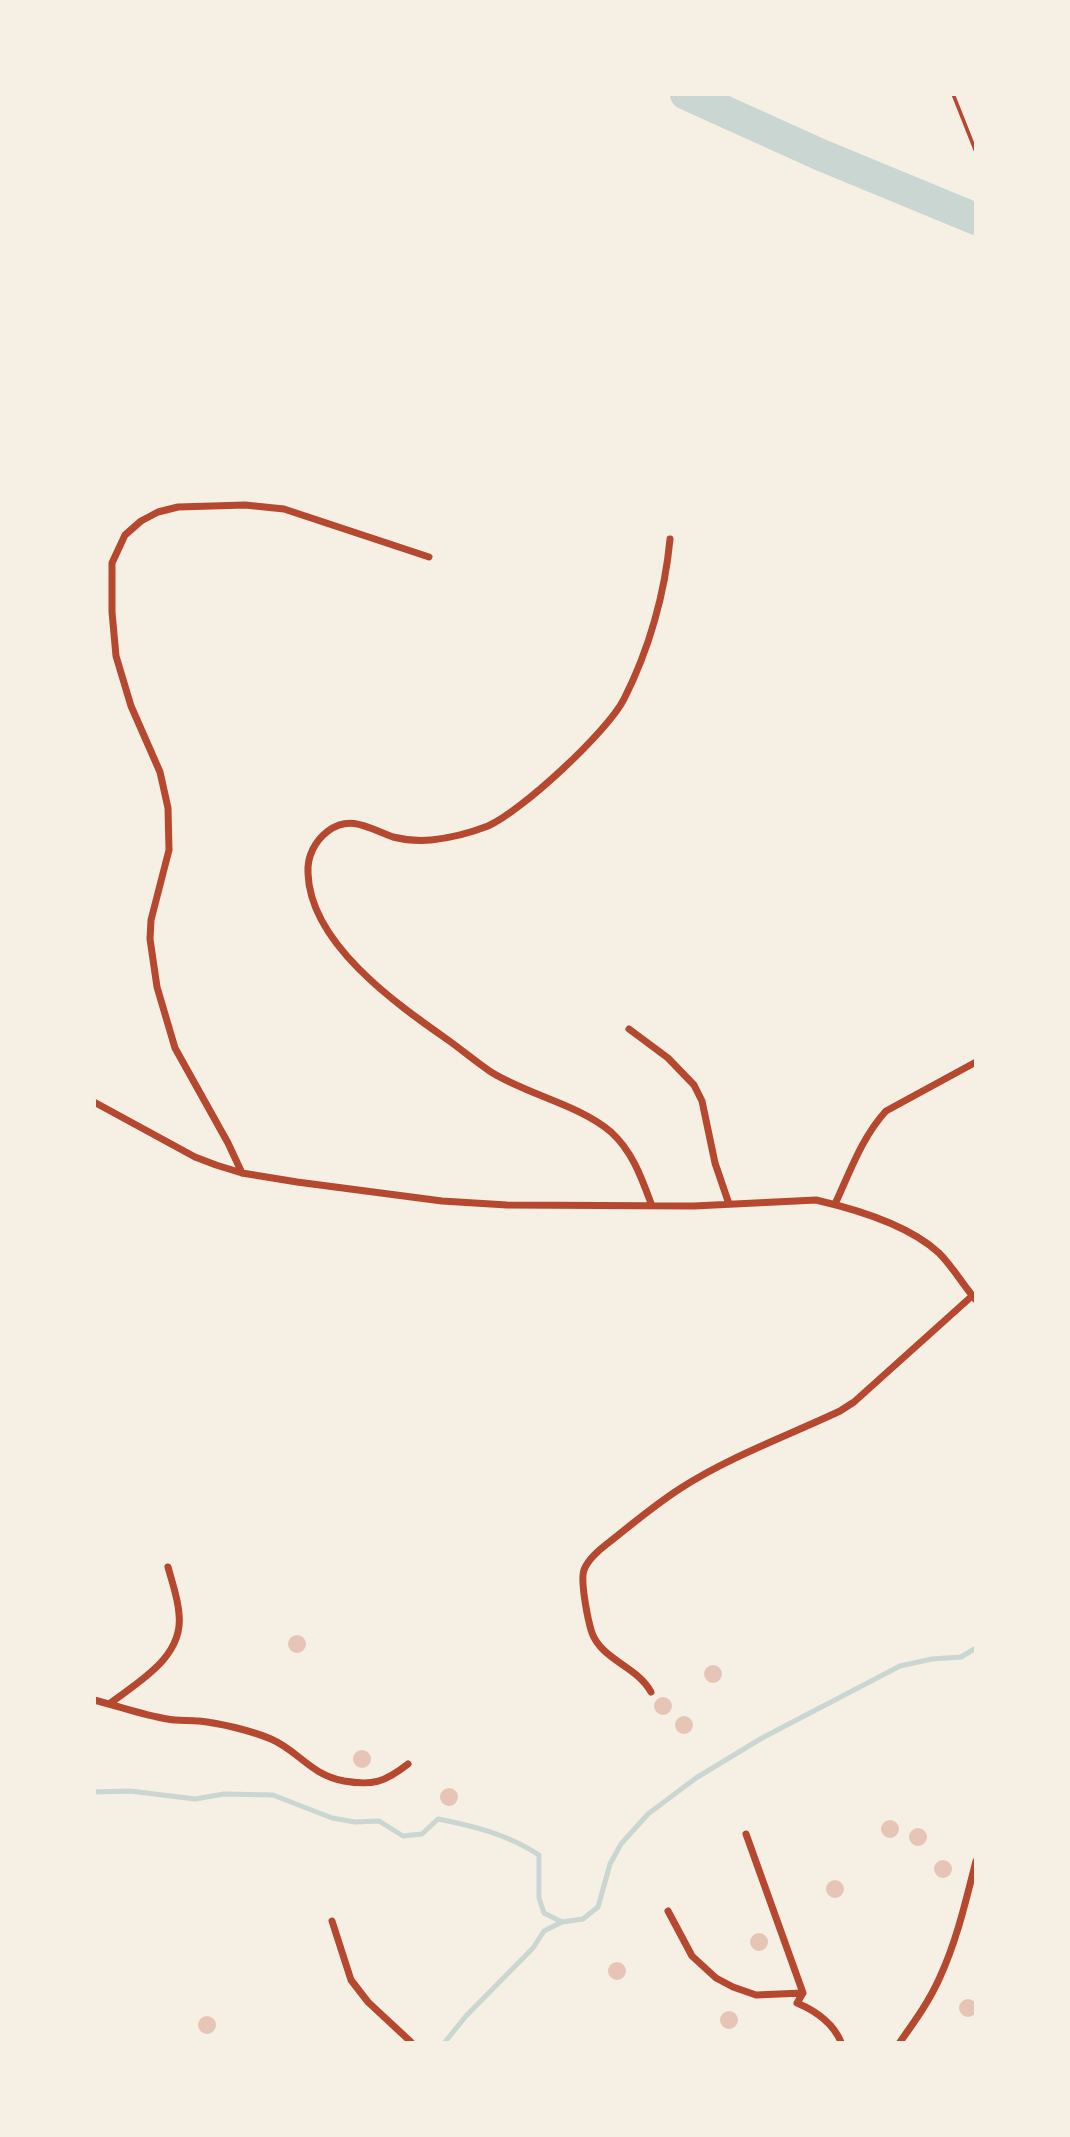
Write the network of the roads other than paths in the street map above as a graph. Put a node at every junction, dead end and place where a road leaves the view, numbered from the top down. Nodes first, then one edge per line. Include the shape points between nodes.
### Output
1 (670, 539) dead end
2 (429, 556) dead end
3 (629, 1030) dead end
4 (975, 1062) edge
5 (94, 1102) edge
6 (242, 1173) junction
7 (729, 1204) junction
8 (835, 1204) junction
9 (652, 1206) junction
10 (974, 1298) edge
11 (167, 1567) dead end
12 (651, 1692) dead end
13 (94, 1700) edge
14 (109, 1704) junction
15 (408, 1764) dead end
16 (746, 1834) dead end
17 (975, 1863) edge
18 (668, 1911) dead end
19 (331, 1921) dead end
20 (803, 1993) junction
21 (411, 2042) edge
22 (841, 2042) edge
23 (900, 2042) edge

1 - 9 street via 663,591 624,700 604,727 537,791 508,815 460,835 412,840 355,822 341,824 320,839 307,864 310,897 345,953 405,1010 491,1072 609,1131 630,1155
2 - 6 street via 284,509 246,505 158,512 125,535 112,564 116,656 131,706 160,772 168,808 169,850 151,920 157,987 174,1048
3 - 7 street via 668,1058 694,1085
4 - 8 street via 886,1111 862,1145
5 - 6 street via 195,1157
6 - 9 street via 442,1201
7 - 8 street via 816,1200
7 - 9 street
8 - 10 street via 920,1238 942,1255
10 - 12 street via 854,1402 683,1487 587,1563 582,1576 591,1632 596,1642 641,1677
11 - 14 street via 180,1615 177,1637 161,1663
13 - 14 street
14 - 15 street via 270,1738 325,1776 344,1781 377,1783
16 - 20 street
17 - 23 street via 939,1979
18 - 20 street via 692,1956 716,1978 756,1995
19 - 21 street via 358,1991
20 - 22 street via 797,2003 820,2015

